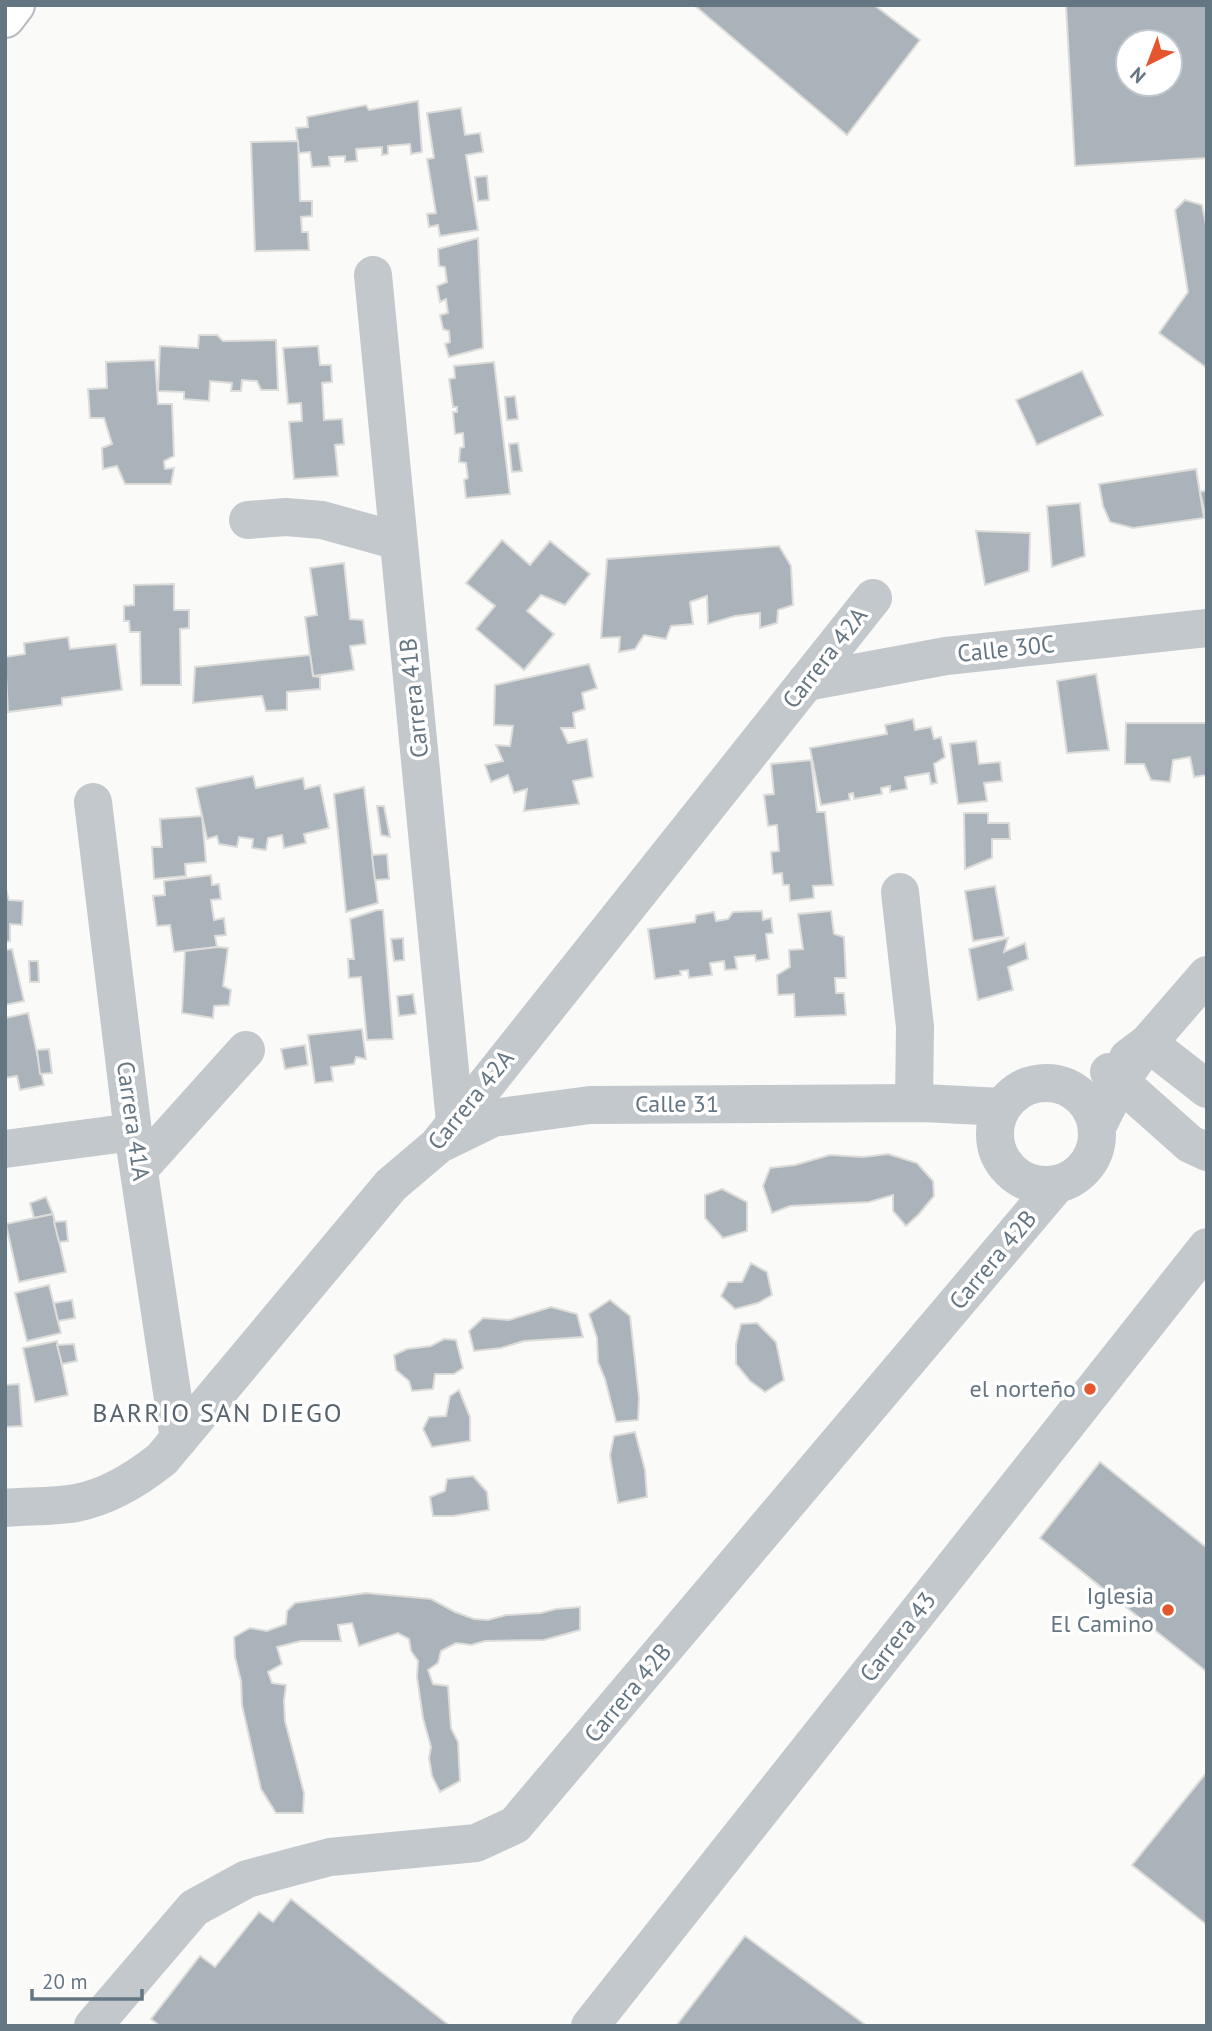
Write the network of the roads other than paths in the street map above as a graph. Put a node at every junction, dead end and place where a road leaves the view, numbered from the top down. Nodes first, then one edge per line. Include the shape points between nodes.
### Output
1 (15, 5) edge
2 (5, 18) edge
3 (373, 275) dead end
4 (248, 520) dead end
5 (398, 541) junction
6 (873, 598) dead end
7 (1207, 628) edge
8 (806, 682) junction
9 (93, 802) dead end
10 (900, 892) dead end
11 (1207, 975) edge
12 (1148, 1043) junction
13 (246, 1050) dead end
14 (1114, 1077) junction
15 (1207, 1089) edge
16 (1079, 1094) junction
17 (919, 1103) junction
18 (998, 1124) junction
19 (1097, 1127) junction
20 (133, 1132) junction
21 (446, 1134) junction
22 (5, 1149) edge
23 (1207, 1152) edge
24 (139, 1169) junction
25 (1057, 1184) junction
26 (1207, 1247) edge
27 (179, 1439) junction
28 (5, 1508) edge
29 (93, 2026) edge
30 (590, 2026) edge

1 - 2 main road
3 - 5 street, Carrera 41B
4 - 5 street via 322,520
5 - 21 street, Carrera 41B
6 - 8 street, Carrera 42A
7 - 8 street, Calle 30C via 946,656
8 - 21 street, Carrera 42A
9 - 20 street, Carrera 41A
10 - 17 street
11 - 12 street
12 - 14 street
12 - 15 street
13 - 24 street
14 - 16 street
14 - 19 street
14 - 23 street via 1190,1144
16 - 18 street via 1052,1082 1024,1087 1011,1096
16 - 19 street
17 - 18 street, Calle 31
17 - 21 street, Calle 31 via 590,1105 493,1118
18 - 25 street via 1002,1161 1016,1176 1036,1184
19 - 25 street via 1096,1146 1088,1164 1075,1178
20 - 22 street
20 - 24 street, Carrera 41A
21 - 27 street, Carrera 42A via 391,1185
24 - 27 street, Carrera 41A
25 - 29 street, Carrera 42B via 515,1825 476,1843 330,1857 247,1879 194,1908
26 - 30 street, Carrera 43
27 - 28 street, Carrera 42A via 139,1478 105,1494 76,1503

